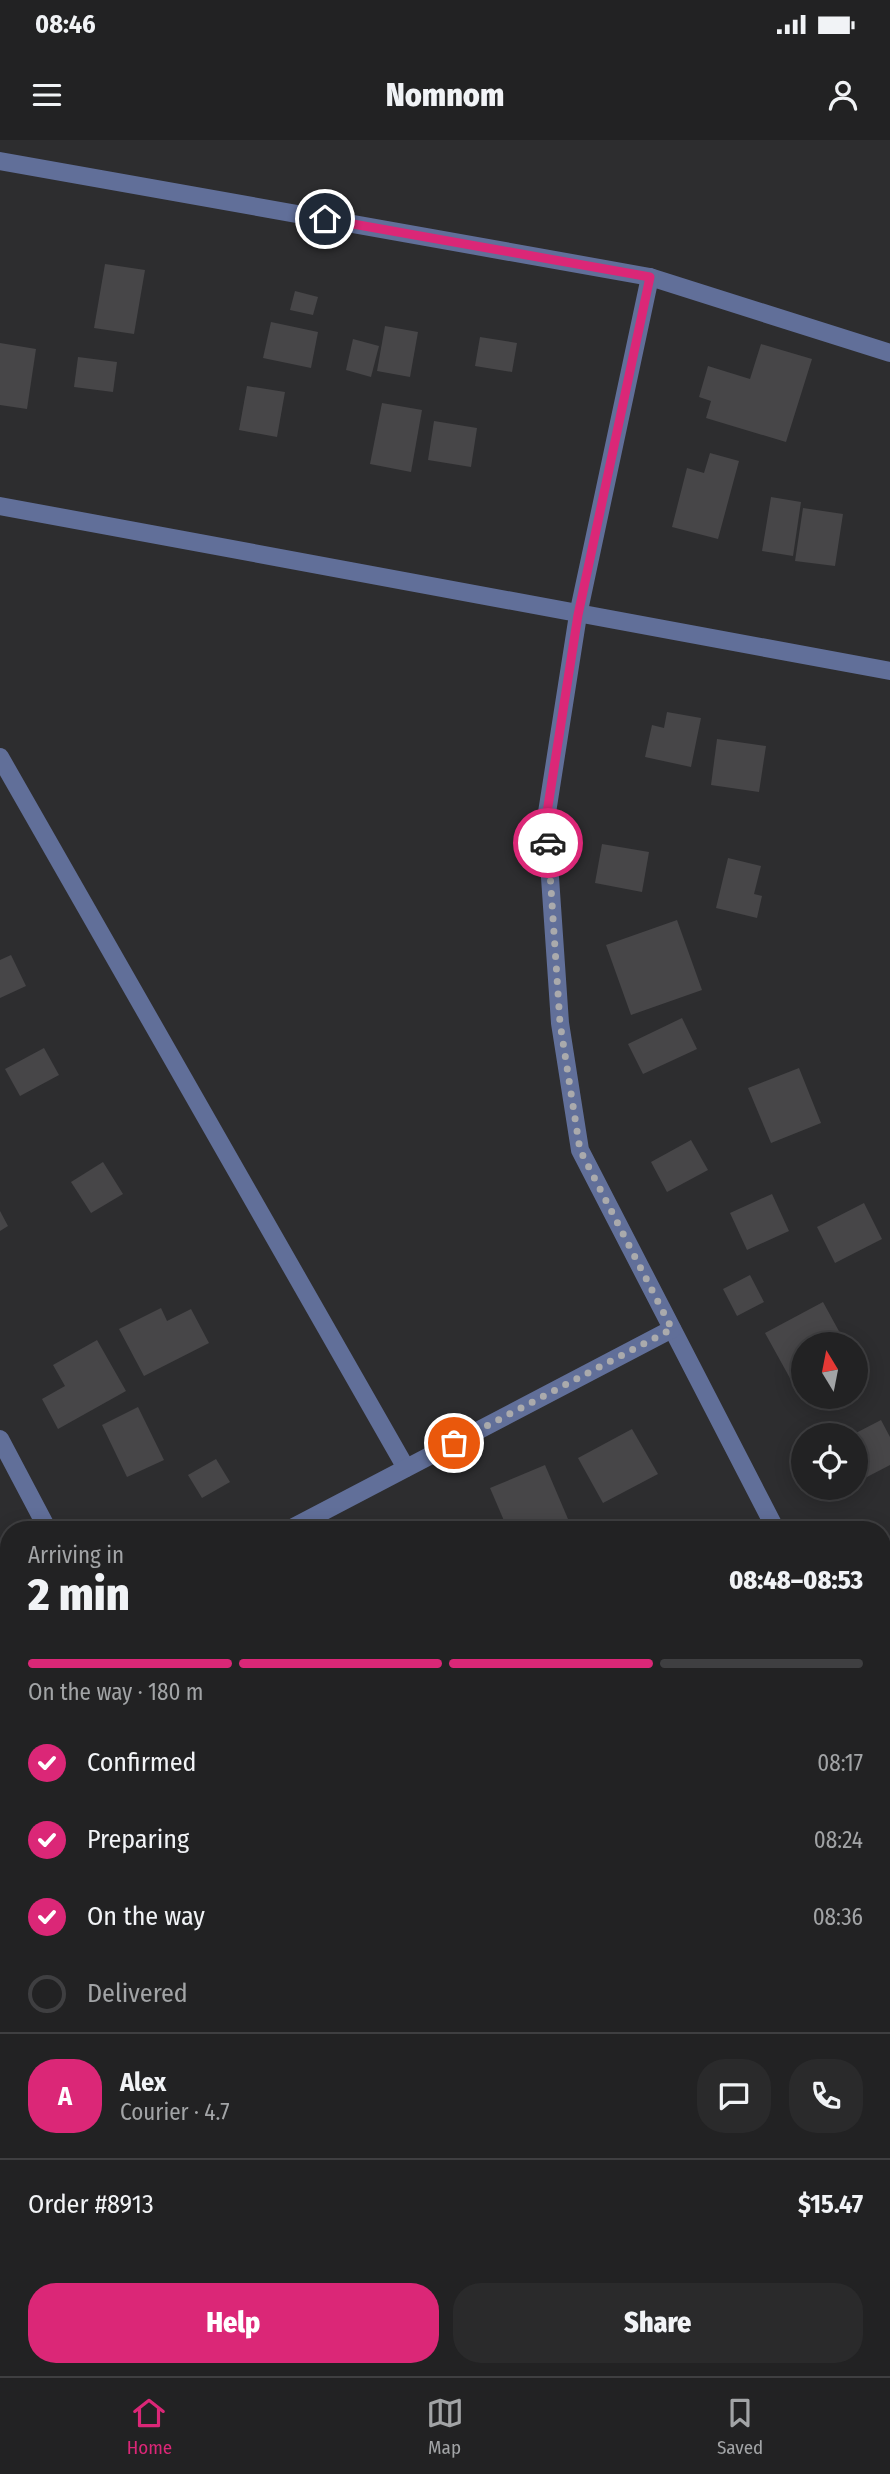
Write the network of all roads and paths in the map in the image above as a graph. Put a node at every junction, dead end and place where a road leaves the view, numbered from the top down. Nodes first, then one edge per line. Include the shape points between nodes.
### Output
1 (0, 161) edge
2 (650, 277) junction
3 (890, 354) edge
4 (0, 506) edge
5 (578, 615) junction
6 (890, 671) edge
7 (0, 757) edge
8 (672, 1329) junction
9 (0, 1439) edge
10 (406, 1468) junction
11 (43, 1521) edge
12 (305, 1521) edge
13 (771, 1521) edge

1 - 2 street
2 - 3 street
2 - 5 street
4 - 5 street
5 - 6 street
5 - 8 street via 546,819 560,1023 580,1150
7 - 10 street
8 - 10 street
8 - 13 street
9 - 11 street
10 - 12 street

